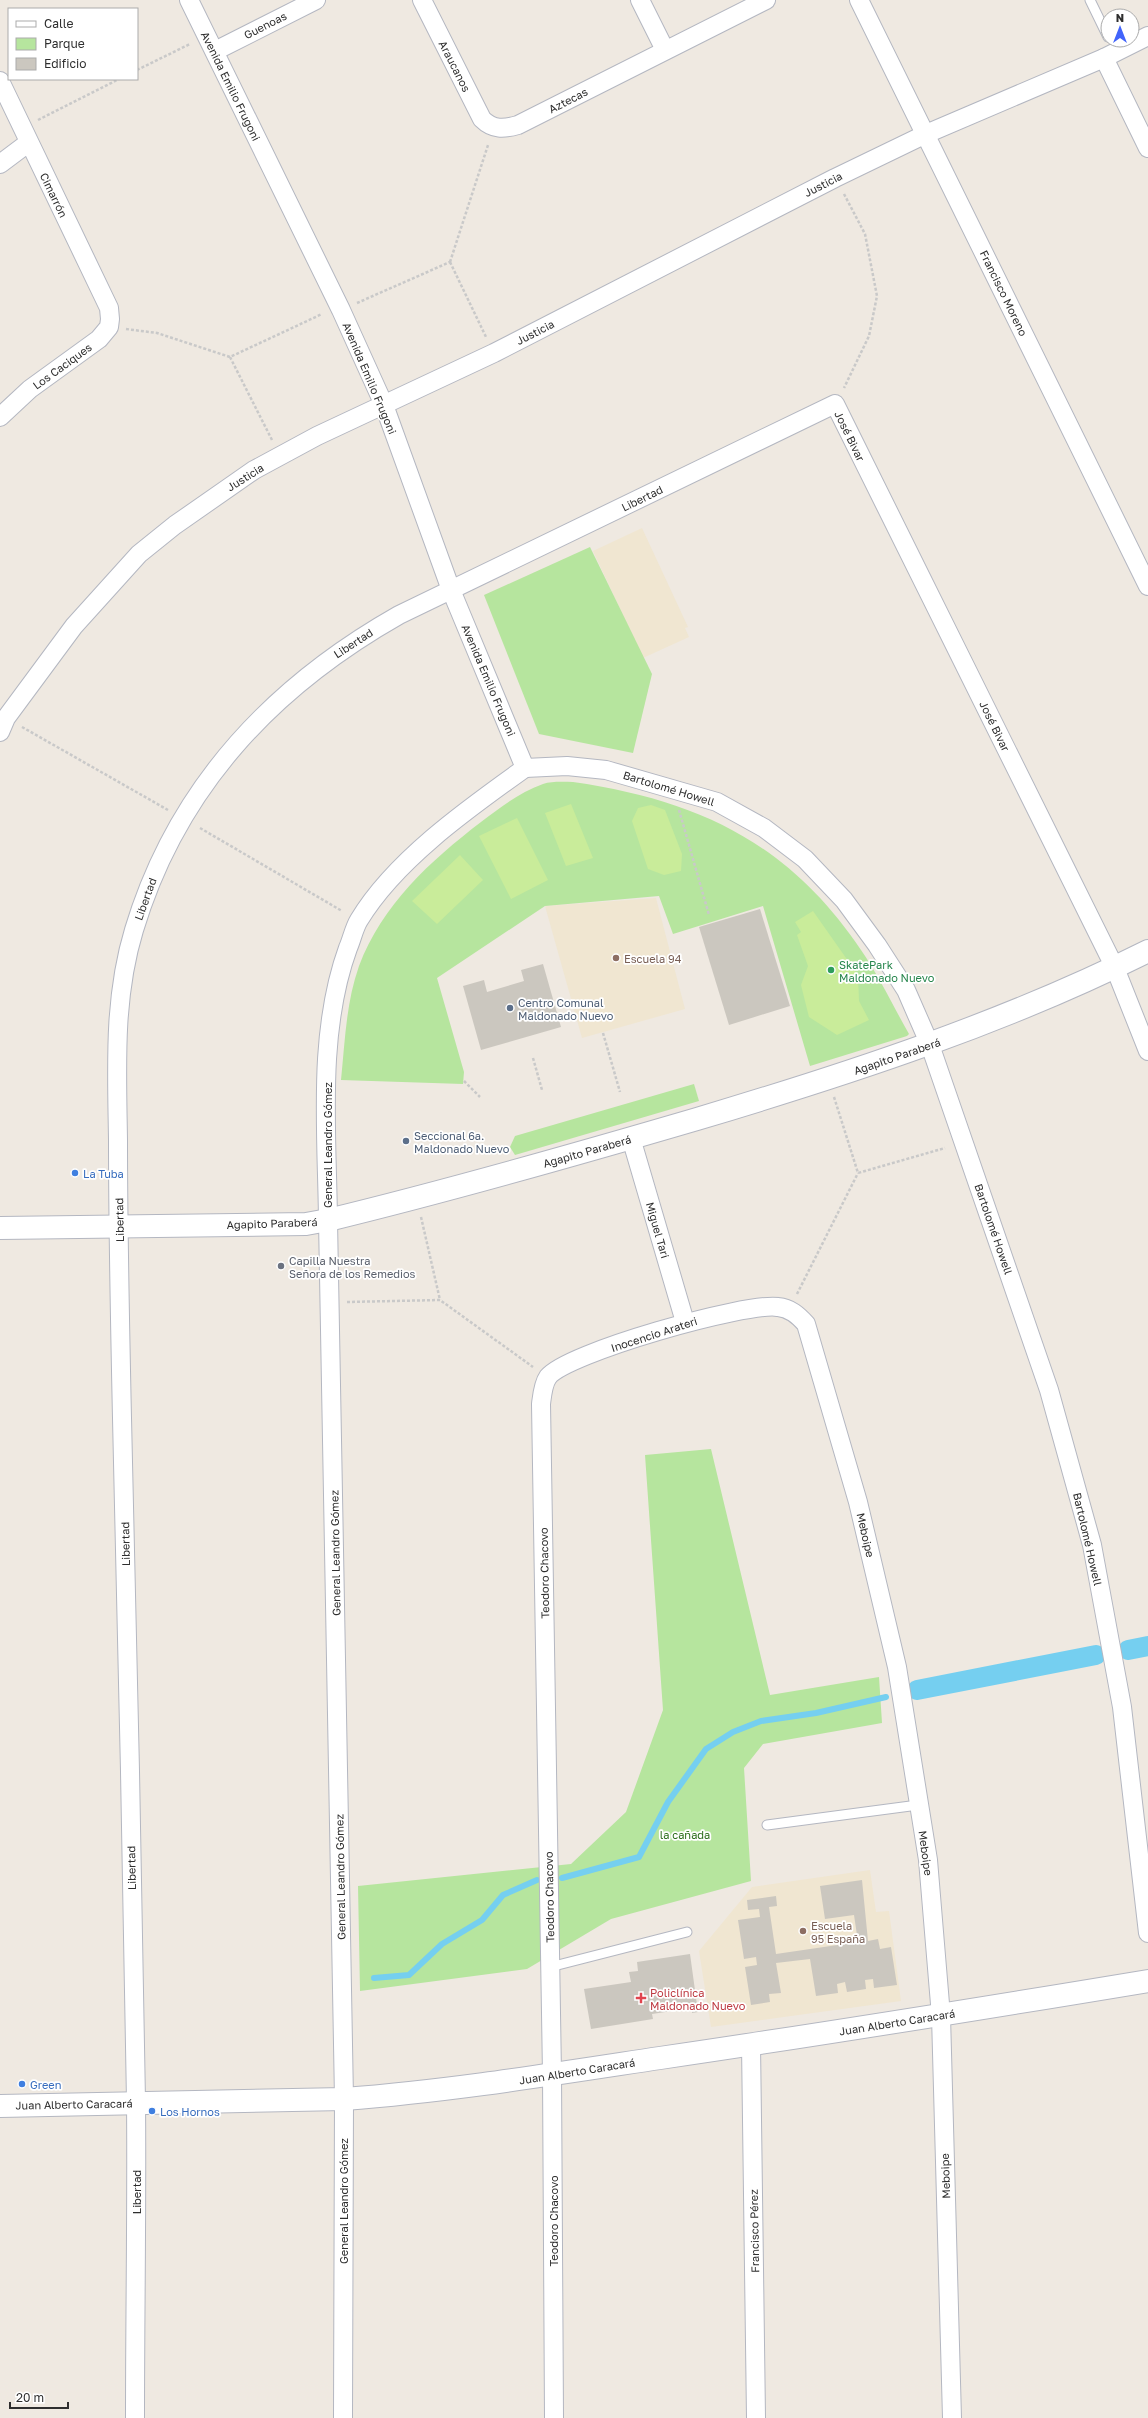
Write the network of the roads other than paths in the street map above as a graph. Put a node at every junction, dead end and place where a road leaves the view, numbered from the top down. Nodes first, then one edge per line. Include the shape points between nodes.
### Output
1 (189, 0) edge
2 (316, 0) edge
3 (422, 0) edge
4 (640, 0) edge
5 (766, 0) edge
6 (859, 0) edge
7 (1090, 0) edge
8 (1100, 25) edge
9 (211, 43) junction
10 (1107, 48) edge
11 (1109, 48) edge
12 (665, 50) junction
13 (0, 81) edge
14 (494, 128) joint
15 (926, 134) junction
16 (25, 135) junction
17 (1148, 148) edge
18 (0, 164) edge
19 (109, 327) joint
20 (835, 404) joint
21 (384, 405) junction
22 (0, 417) edge
23 (1148, 586) edge
24 (451, 590) junction
25 (2, 721) edge
26 (525, 768) junction
27 (1148, 951) edge
28 (1115, 968) junction
29 (930, 1045) junction
30 (1148, 1051) edge
31 (631, 1138) junction
32 (328, 1220) junction
33 (118, 1226) junction
34 (0, 1228) edge
35 (789, 1310) joint
36 (685, 1322) junction
37 (548, 1377) joint
38 (918, 1805) junction
39 (767, 1825) dead end
40 (687, 1932) dead end
41 (1148, 1933) edge
42 (550, 1967) junction
43 (1148, 1981) edge
44 (941, 2016) junction
45 (751, 2045) junction
46 (552, 2074) junction
47 (344, 2099) junction
48 (136, 2103) junction
49 (0, 2106) edge
50 (135, 2418) edge
51 (343, 2418) edge
52 (554, 2418) edge
53 (756, 2418) edge
54 (952, 2418) edge

1 - 9 street, Avenida Emilio Frugoni
2 - 9 street, Guenoas
3 - 14 street, Araucanos via 482,119
4 - 12 street
5 - 12 street, Aztecas
6 - 15 street, Francisco Moreno
7 - 8 lane
9 - 21 street, Avenida Emilio Frugoni via 341,310
10 - 15 street, Justicia
11 - 17 street
12 - 14 street, Aztecas via 518,125
13 - 16 street, Cimarrón
15 - 21 street, Justicia via 494,353
15 - 23 street, Francisco Moreno
16 - 18 street
16 - 19 street, Cimarrón via 109,308
19 - 22 street, Los Caciques via 99,339 30,389
20 - 24 street, Libertad
20 - 28 street, José Bivar
21 - 24 street, Avenida Emilio Frugoni
21 - 25 street, Justicia via 254,470 139,554 74,626
24 - 26 street, Avenida Emilio Frugoni
24 - 33 street, Libertad via 399,615 356,640 316,668 278,700 242,737 212,774 163,853 134,929 120,994 117,1028
26 - 29 street, Bartolomé Howell via 567,766 620,774 717,802 764,828 805,859 844,900 906,990
26 - 32 street, General Leandro Gómez via 446,827 389,880 358,920 338,976 329,1035
27 - 28 street, Agapito Paraberá
28 - 29 street, Agapito Paraberá
28 - 30 street, José Bivar
29 - 31 street, Agapito Paraberá via 828,1079
29 - 41 street, Bartolomé Howell via 1049,1390 1092,1545 1122,1707
31 - 32 street, Agapito Paraberá via 417,1199
31 - 36 street, Miguel Tari
32 - 33 street, Agapito Paraberá via 306,1224
32 - 47 street, General Leandro Gómez
33 - 34 street, Agapito Paraberá
33 - 48 street, Libertad
35 - 36 street, Inocencio Arateri via 764,1307
35 - 38 street, Meboipe via 806,1324 858,1502 897,1667
36 - 37 street, Inocencio Arateri via 575,1360
37 - 42 street, Teodoro Chacovo via 541,1404
38 - 39 lane
38 - 44 street, Meboipe via 928,1860
40 - 42 lane
42 - 46 street, Teodoro Chacovo
43 - 44 street, Juan Alberto Caracará
44 - 45 street, Juan Alberto Caracará
44 - 54 street, Meboipe
45 - 46 street, Juan Alberto Caracará
45 - 53 street, Francisco Pérez
46 - 47 street, Juan Alberto Caracará via 470,2087
46 - 52 street, Teodoro Chacovo
47 - 48 street, Juan Alberto Caracará
47 - 51 street, General Leandro Gómez
48 - 49 street, Juan Alberto Caracará
48 - 50 street, Libertad

